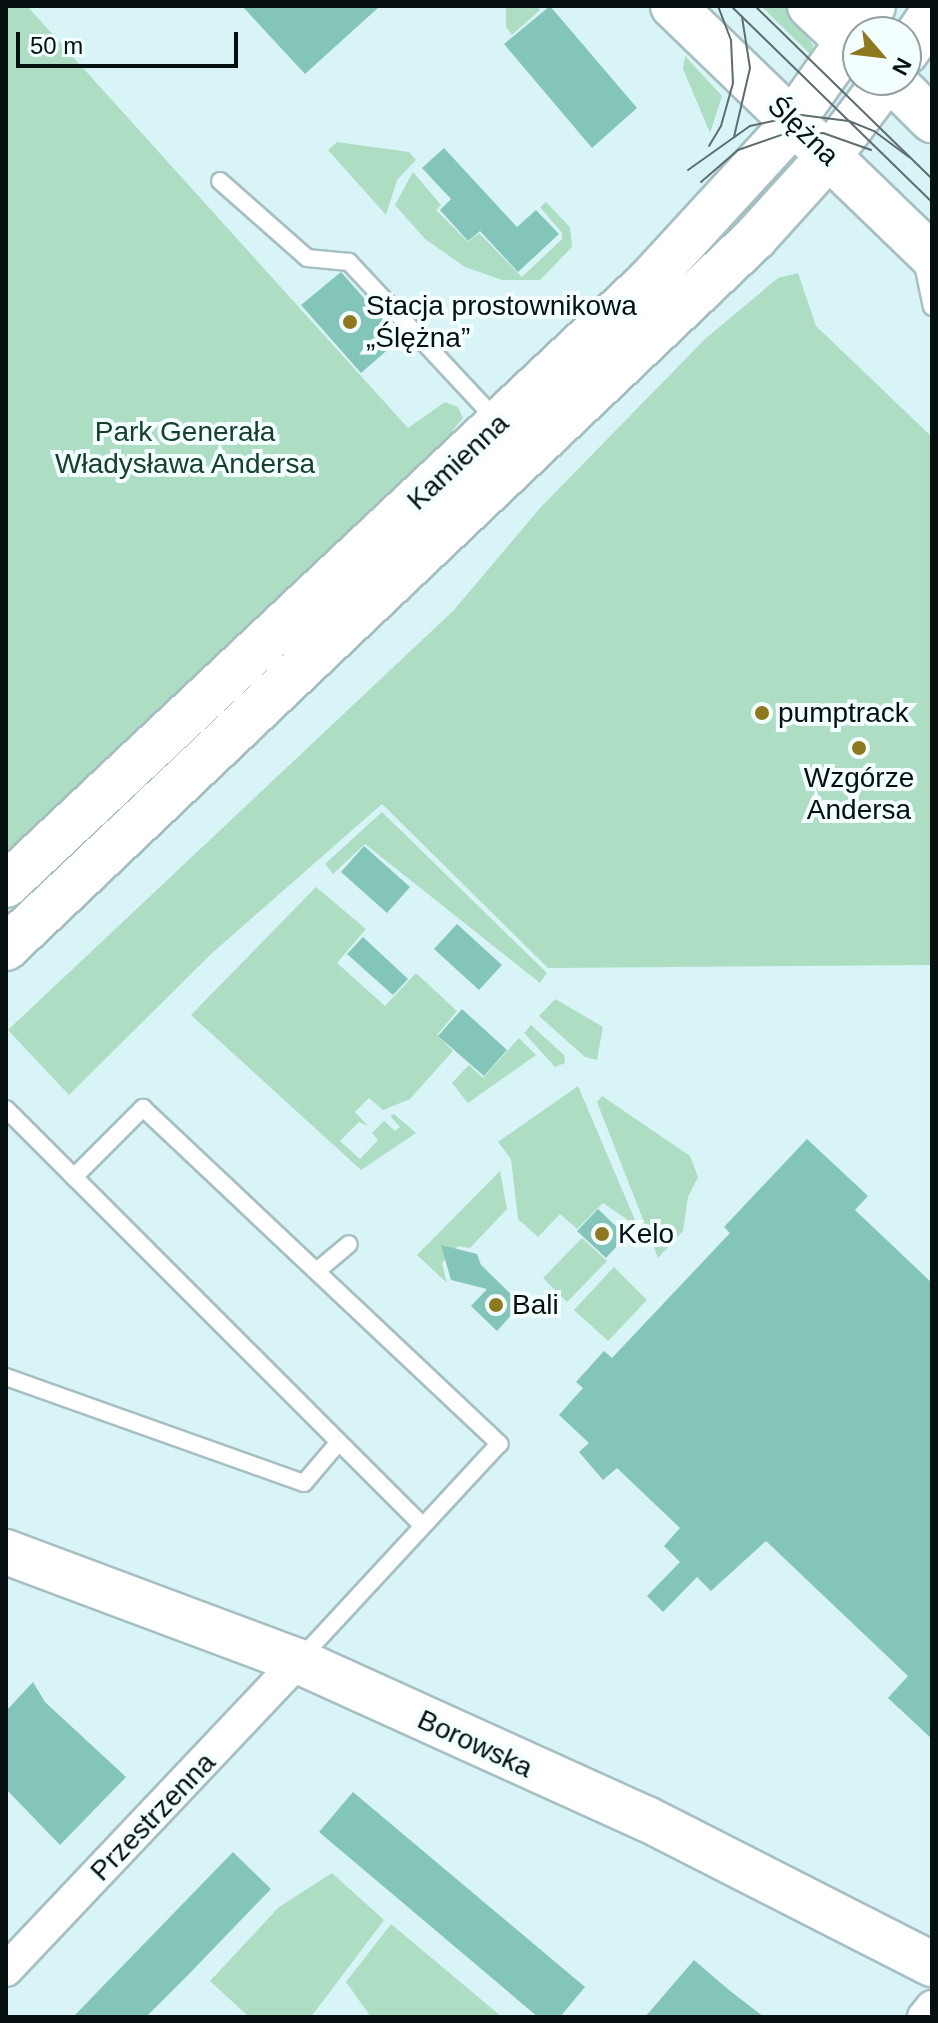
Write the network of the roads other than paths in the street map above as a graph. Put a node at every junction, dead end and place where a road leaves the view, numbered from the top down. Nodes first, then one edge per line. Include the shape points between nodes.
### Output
1 (673, 6) edge
2 (810, 6) edge
3 (842, 37) edge
4 (842, 62) edge
5 (874, 96) edge
6 (908, 96) edge
7 (932, 120) edge
8 (793, 121) junction
9 (829, 156) junction
10 (220, 181) dead end
11 (926, 251) edge
12 (932, 307) edge
13 (499, 423) junction
14 (6, 885) edge
15 (6, 948) edge
16 (6, 1109) edge
17 (74, 1177) junction
18 (349, 1244) dead end
19 (318, 1270) junction
20 (6, 1377) edge
21 (338, 1443) junction
22 (421, 1524) junction
23 (6, 1552) edge
24 (298, 1661) junction
25 (9, 1961) edge
26 (932, 1964) edge
27 (932, 2007) edge
28 (924, 2017) edge

1 - 8 street, Ślężna
2 - 3 street
4 - 8 street, Kamienna
5 - 9 street, Kamienna
6 - 7 street
8 - 9 street, Ślężna
8 - 13 street, Kamienna via 649,281
9 - 11 street, Ślężna
9 - 15 street, Kamienna via 686,304
10 - 13 lane via 307,258 349,262
11 - 12 lane
13 - 14 street, Kamienna
16 - 17 lane
17 - 19 lane via 143,1108
17 - 21 lane
18 - 19 lane
19 - 22 lane via 499,1444
20 - 21 lane via 304,1483
21 - 22 lane
22 - 24 lane
23 - 24 street, Borowska
24 - 25 street, Przestrzenna
24 - 26 street, Borowska via 647,1819
27 - 28 street

